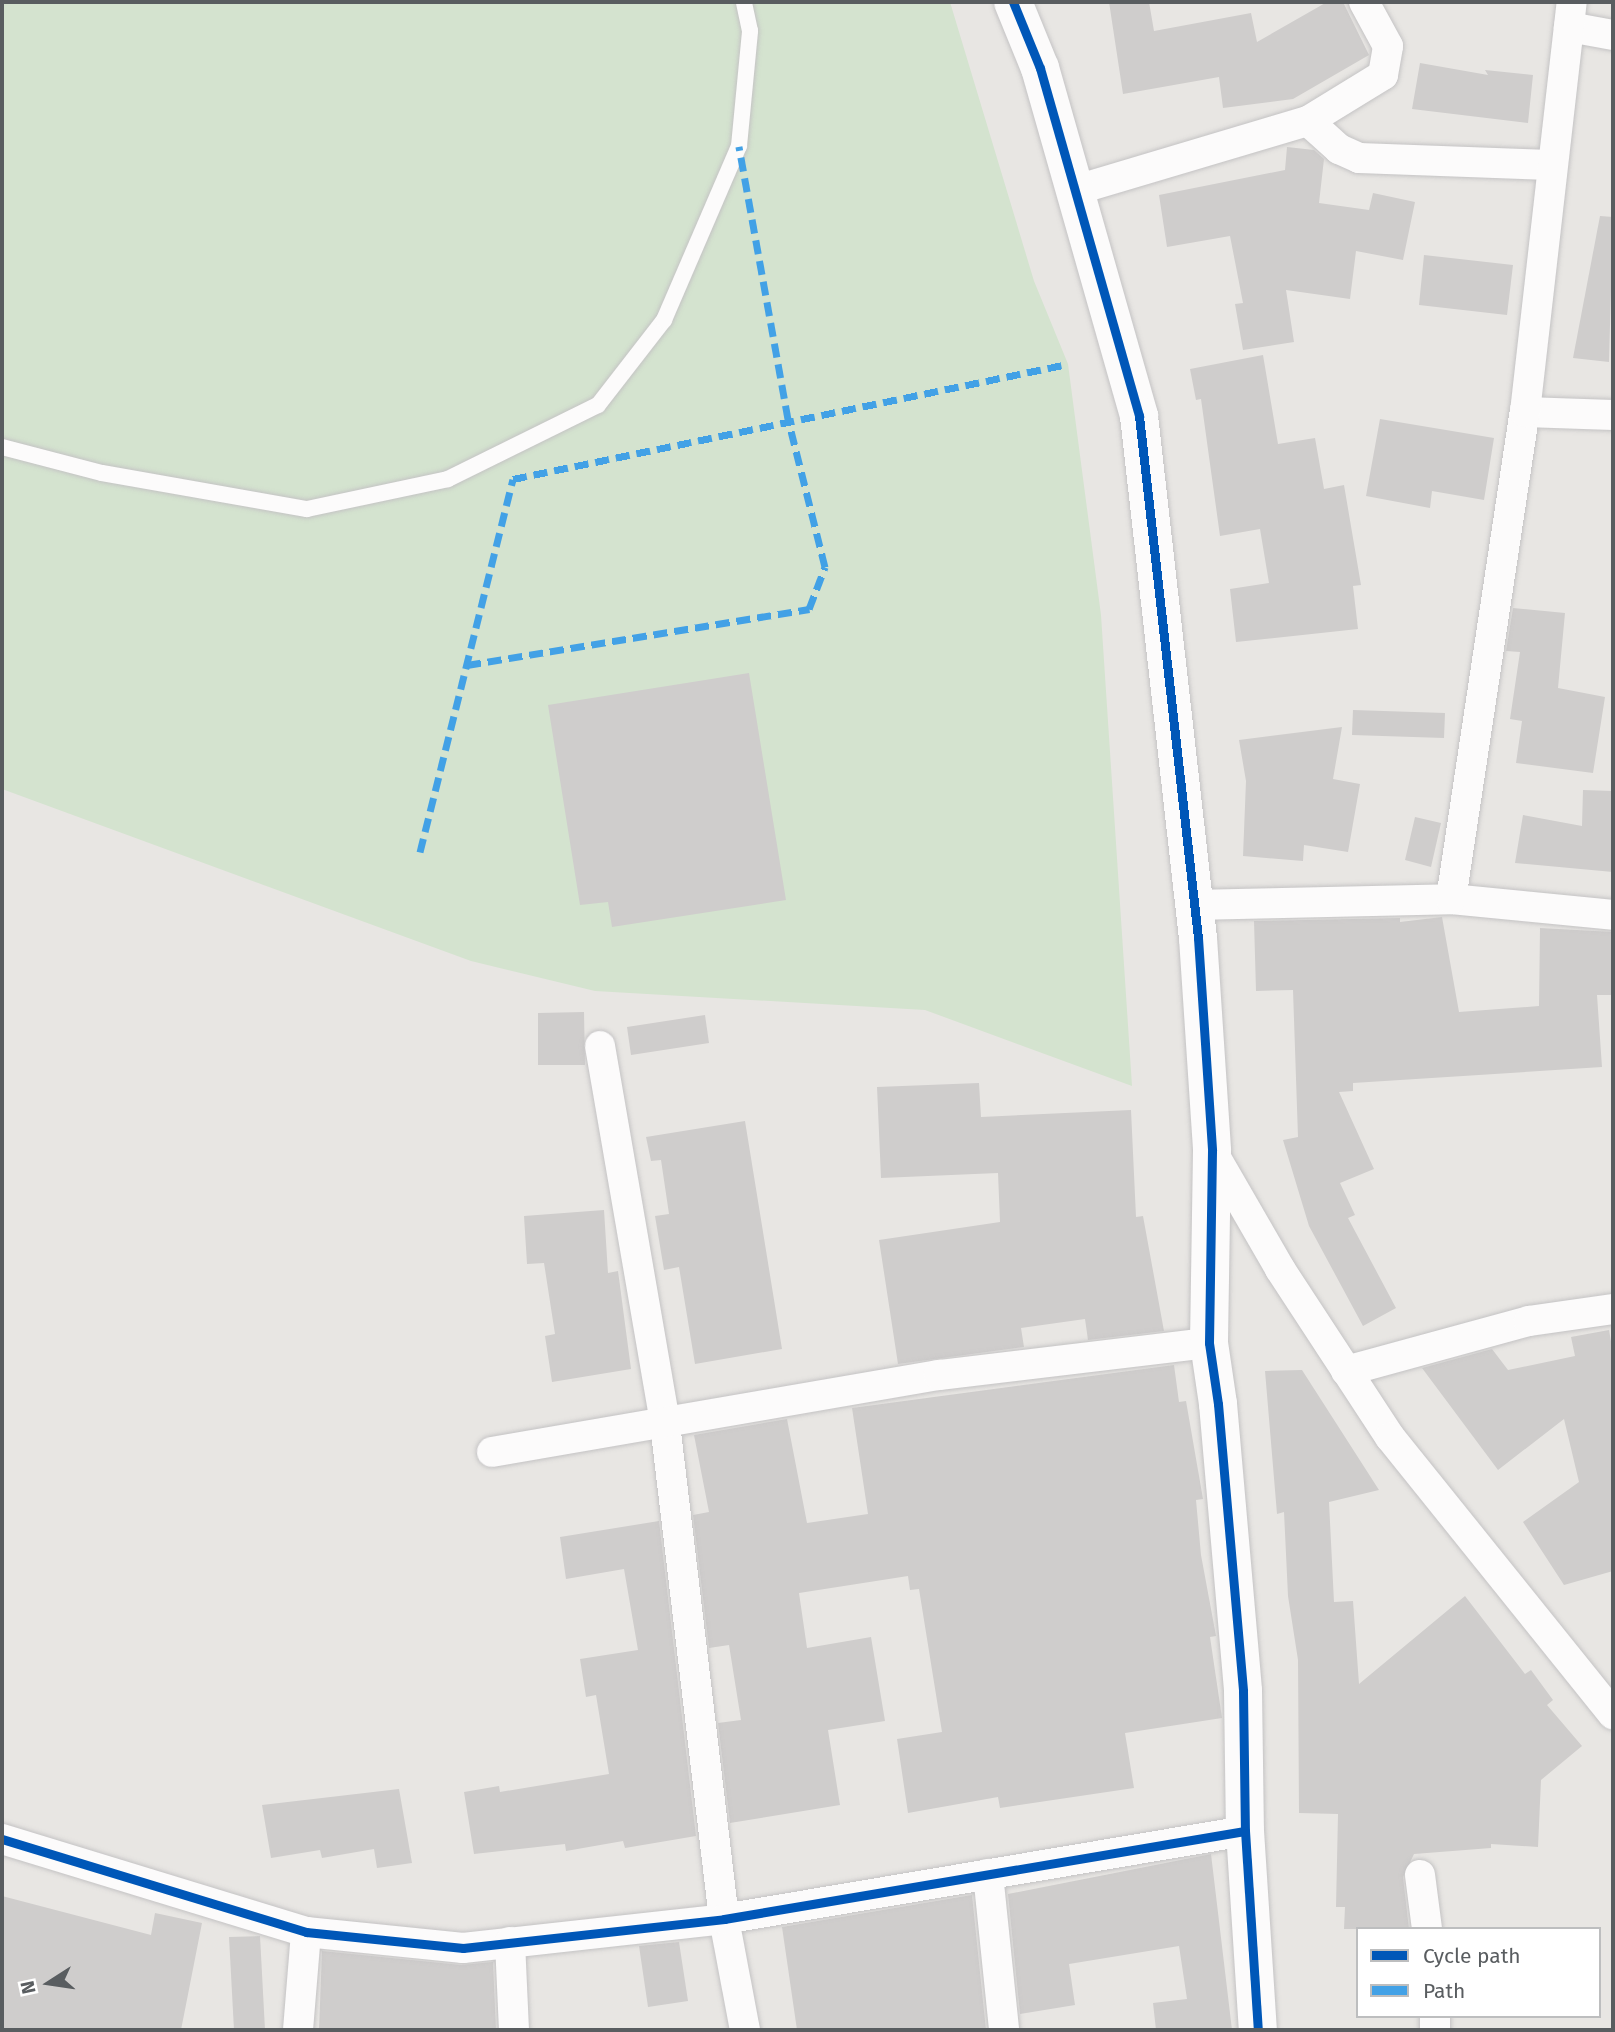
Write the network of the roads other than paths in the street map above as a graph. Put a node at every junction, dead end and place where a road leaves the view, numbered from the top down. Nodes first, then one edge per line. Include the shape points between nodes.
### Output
1 (744, 2) edge
2 (1013, 2) edge
3 (1364, 2) edge
4 (1571, 14) edge
5 (1613, 34) edge
6 (1308, 121) junction
7 (1550, 165) junction
8 (1076, 190) junction
9 (1525, 412) junction
10 (1613, 415) edge
11 (2, 447) edge
12 (1451, 899) junction
13 (1194, 905) junction
14 (1613, 915) edge
15 (600, 1046) dead end
16 (1212, 1150) junction
17 (1613, 1309) edge
18 (1209, 1343) junction
19 (1346, 1371) junction
20 (665, 1424) junction
21 (492, 1452) dead end
22 (1613, 1714) edge
23 (1245, 1831) junction
24 (2, 1839) edge
25 (988, 1874) junction
26 (1420, 1875) dead end
27 (724, 1919) junction
28 (1427, 1927) edge
29 (306, 1931) junction
30 (510, 1942) junction
31 (298, 2030) edge
32 (514, 2030) edge
33 (745, 2030) edge
34 (1004, 2030) edge
35 (1258, 2030) edge

1 - 11 lane via 750,31 739,146 664,320 598,405 448,479 307,509 102,473
2 - 8 street via 1040,68
3 - 6 street via 1388,46 1383,75
4 - 5 street
4 - 7 street
6 - 7 street via 1339,149 1359,158
6 - 8 street
7 - 9 street
8 - 13 street via 1139,416
9 - 10 street
9 - 12 street
12 - 13 street
12 - 14 street
13 - 16 street
15 - 20 street
16 - 18 street
16 - 19 street via 1280,1269
17 - 19 street via 1529,1321
18 - 20 street via 939,1375
18 - 23 street via 1243,1691
19 - 22 street via 1390,1437
20 - 21 street
20 - 27 street
23 - 25 street
23 - 35 street
24 - 29 street
25 - 27 street
25 - 34 street
26 - 28 street
27 - 30 street
27 - 33 street
29 - 30 street via 463,1948
29 - 31 street
30 - 32 street

